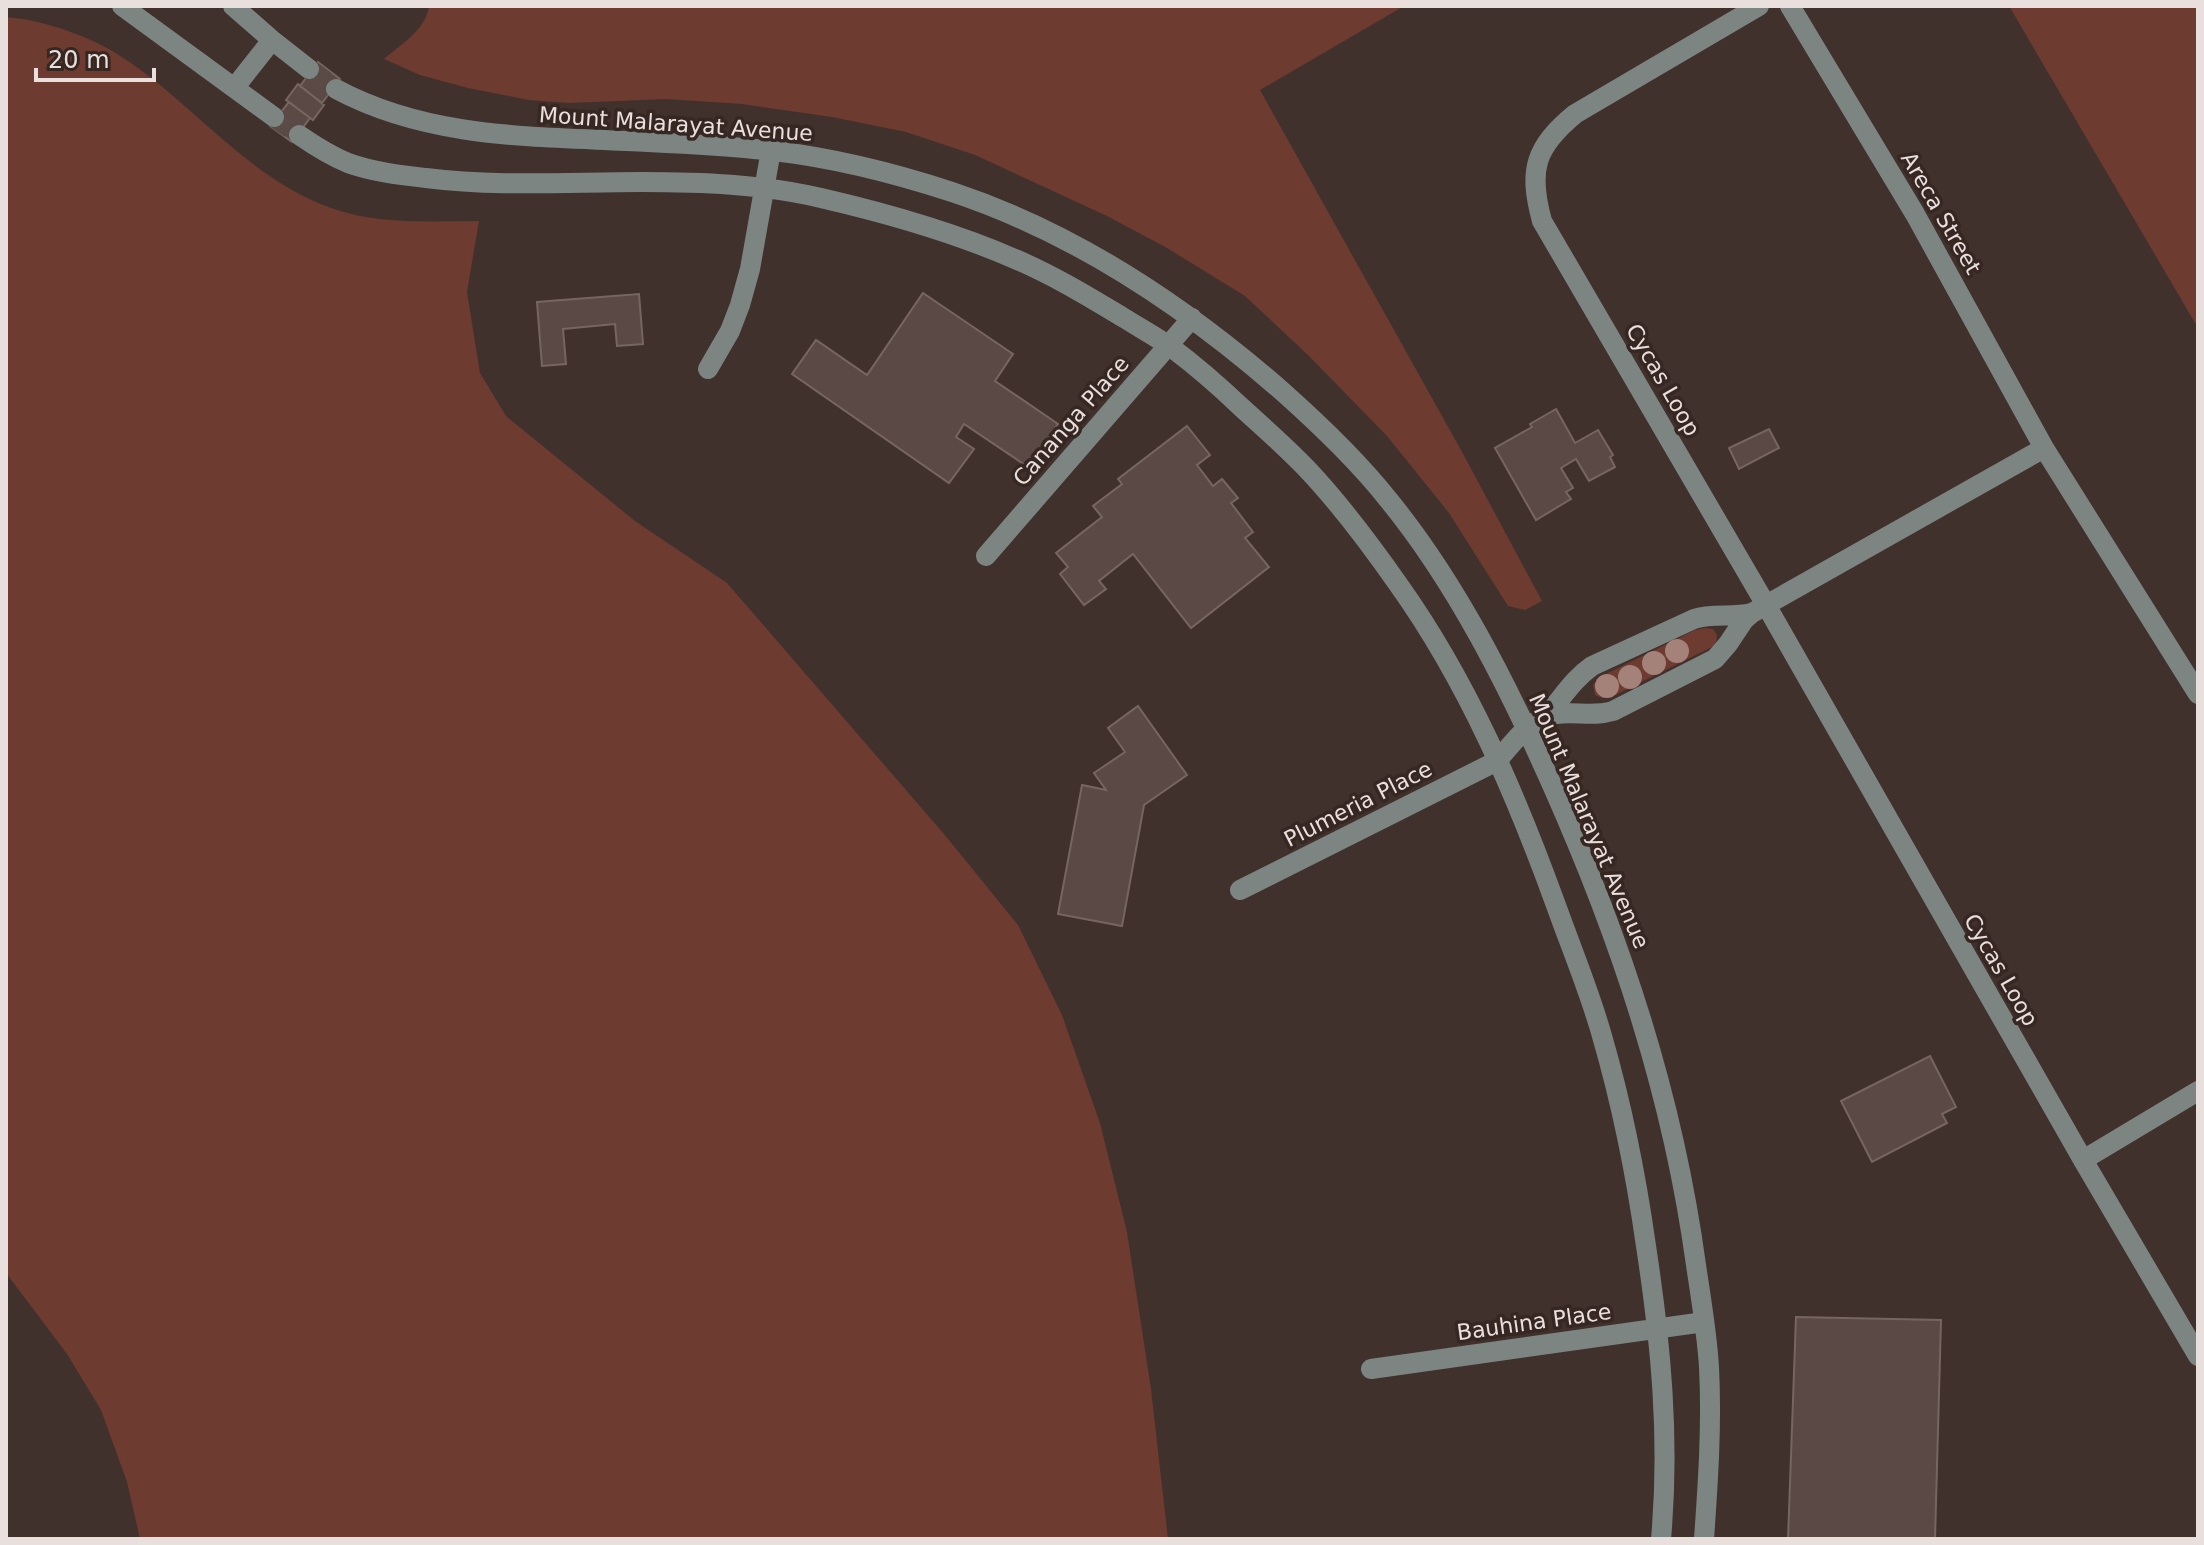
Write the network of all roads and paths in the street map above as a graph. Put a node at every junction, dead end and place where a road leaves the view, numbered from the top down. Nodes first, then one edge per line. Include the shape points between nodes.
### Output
1 (122, 6) edge
2 (233, 6) edge
3 (1759, 6) edge
4 (1790, 6) edge
5 (272, 40) junction
6 (309, 69) tunnel mouth
7 (235, 87) junction
8 (336, 89) tunnel mouth
9 (274, 117) tunnel mouth
10 (299, 135) tunnel mouth
11 (771, 150) junction
12 (765, 189) junction
13 (1192, 318) junction
14 (1169, 345) junction
15 (708, 369) dead end
16 (2044, 448) junction
17 (986, 556) dead end
18 (1759, 609) junction
19 (2198, 694) edge
20 (1535, 723) junction
21 (1497, 761) junction
22 (1240, 890) dead end
23 (2198, 1091) edge
24 (2083, 1160) junction
25 (1704, 1322) junction
26 (1659, 1329) junction
27 (2198, 1356) edge
28 (1371, 1369) dead end
29 (1661, 1539) edge
30 (1704, 1539) edge

1 - 7 street
2 - 5 street
3 - 18 street, Cycas Loop via 1575,114 1555,131 1535,174 1542,221
4 - 16 street, Areca Street via 1915,214
5 - 6 street
5 - 7 street
7 - 9 street
8 - 11 street, Mount Malarayat Avenue via 387,112 469,131
10 - 12 street via 352,164 440,180
11 - 12 street
11 - 13 street, Mount Malarayat Avenue via 849,163 1007,213 1122,272
12 - 14 street via 873,210 1016,259
12 - 15 street via 740,305
13 - 14 street, Cananga Place
13 - 20 street, Mount Malarayat Avenue via 1333,438 1390,501
14 - 17 street, Cananga Place
14 - 21 street via 1306,468 1368,542 1450,666
16 - 18 street
16 - 19 street, Areca Street
18 - 20 street via 1694,619 1592,666
18 - 20 street via 1715,659 1613,711 1557,714
18 - 24 street, Cycas Loop
20 - 21 street
20 - 25 street, Mount Malarayat Avenue via 1625,968 1664,1094
21 - 22 street, Plumeria Place
21 - 26 street via 1601,1030 1628,1141
23 - 24 street
24 - 27 street, Cycas Loop
25 - 26 street, Bauhina Place
25 - 30 street, Mount Malarayat Avenue via 1709,1383
26 - 28 street, Bauhina Place
26 - 29 street via 1666,1453

